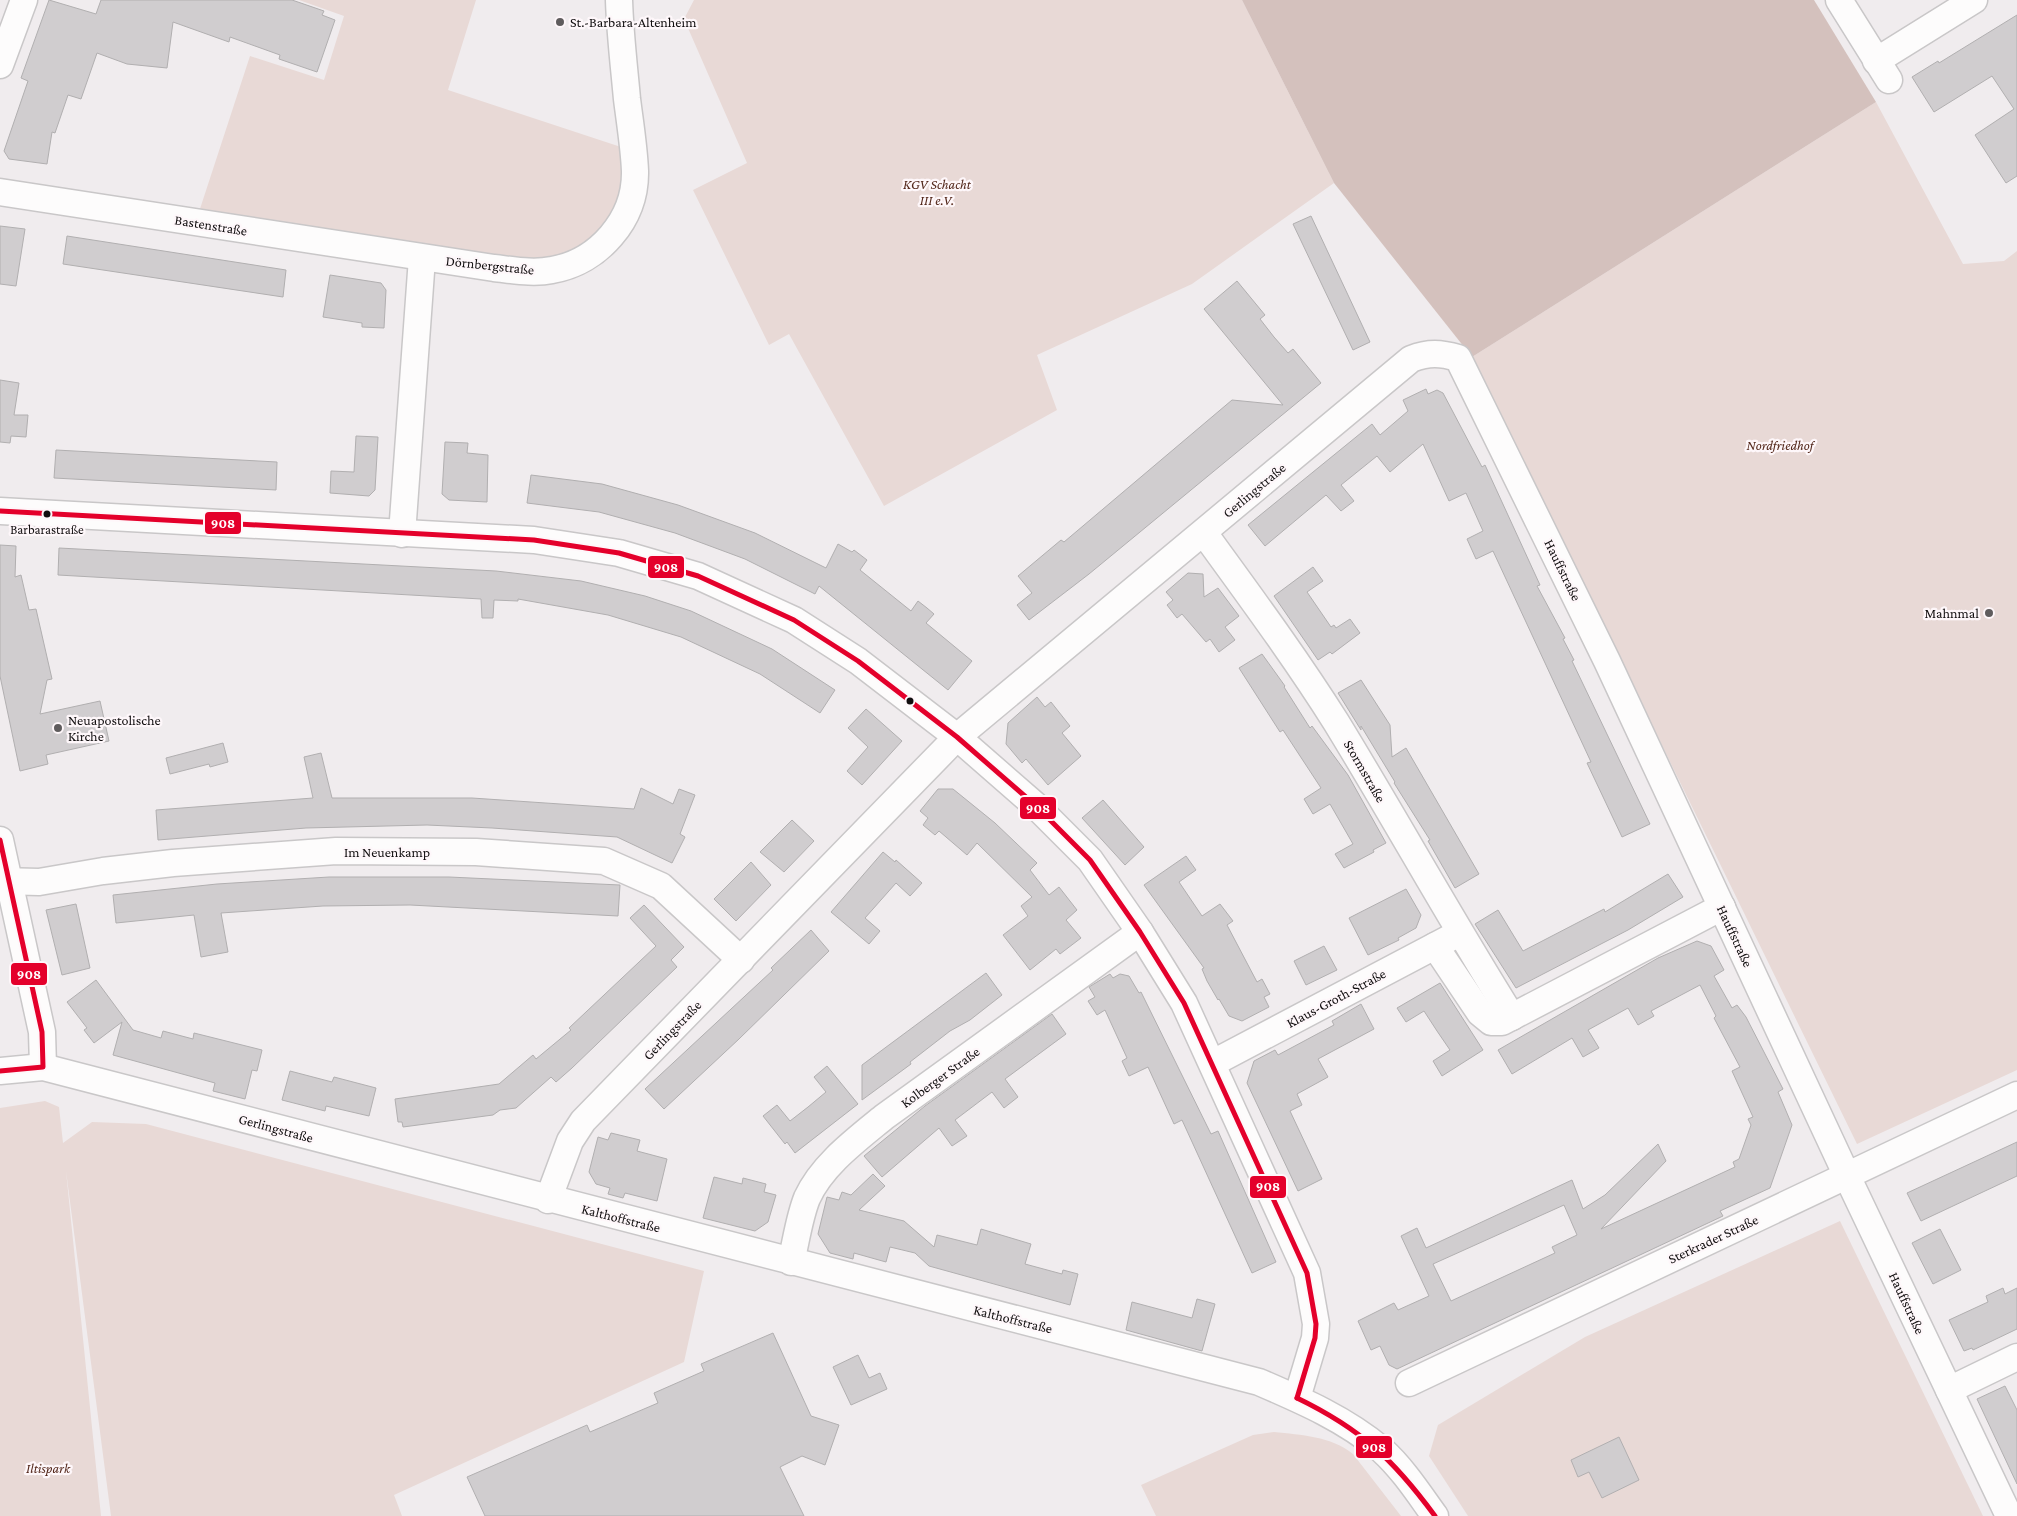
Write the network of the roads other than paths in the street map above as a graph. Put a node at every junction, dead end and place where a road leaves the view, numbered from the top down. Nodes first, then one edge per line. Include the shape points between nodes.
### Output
1 (24, 0) edge
2 (619, 0) edge
3 (1839, 0) edge
4 (1974, 0) edge
5 (0, 65) edge
6 (0, 192) edge
7 (422, 258) junction
8 (1458, 358) joint
9 (0, 510) edge
10 (1204, 533) junction
11 (402, 534) junction
12 (957, 737) junction
13 (0, 840) edge
14 (5, 882) edge
15 (1722, 907) junction
16 (1140, 932) junction
17 (1460, 934) junction
18 (1435, 946) junction
19 (741, 960) junction
20 (1512, 1017) junction
21 (1213, 1063) junction
22 (43, 1067) junction
23 (0, 1071) edge
24 (2017, 1095) edge
25 (1847, 1176) junction
26 (548, 1200) junction
27 (790, 1262) junction
28 (2017, 1358) edge
29 (1409, 1383) dead end
30 (1948, 1390) junction
31 (1297, 1398) junction
32 (1435, 1516) edge
33 (2009, 1516) edge

1 - 5 street
2 - 7 street, Dörnbergstraße via 635,173 630,200 613,235 598,251 581,262 551,270 494,268
3 - 4 street via 1882,70
6 - 7 street, Bastenstraße
7 - 11 street
8 - 10 street, Gerlingstraße via 1441,353 1423,354 1411,359
8 - 15 street, Hauffstraße via 1607,661
9 - 11 street
10 - 12 street, Gerlingstraße
10 - 17 street, Stormstraße via 1275,630 1336,722
11 - 12 street via 534,540 619,553 698,576 794,620 858,661
12 - 16 street via 1035,805 1090,860
12 - 19 street, Gerlingstraße
13 - 14 street
14 - 19 street, Im Neuenkamp via 40,882 173,863 336,851 476,852 604,861 661,886
14 - 22 street via 42,1032
15 - 20 street
15 - 25 street, Hauffstraße
16 - 21 street via 1184,1003
16 - 27 street, Kolberger Straße via 884,1117 846,1149 817,1180 807,1199
17 - 18 street, Klaus-Groth-Straße
17 - 20 street, Stormstraße
18 - 20 street via 1480,1013 1491,1022 1502,1022
18 - 21 street, Klaus-Groth-Straße
19 - 26 street, Gerlingstraße via 583,1121 570,1141
21 - 31 street via 1307,1273 1316,1324 1315,1338
22 - 23 street, Gerlingstraße
22 - 26 street, Gerlingstraße
24 - 25 street, Sterkrader Straße
25 - 29 street, Sterkrader Straße
25 - 30 street, Hauffstraße
26 - 27 street, Kalthoffstraße
27 - 31 street, Kalthoffstraße via 1259,1382
28 - 30 street
30 - 33 street, Hauffstraße
31 - 32 street, Kalthoffstraße via 1329,1412 1384,1452

